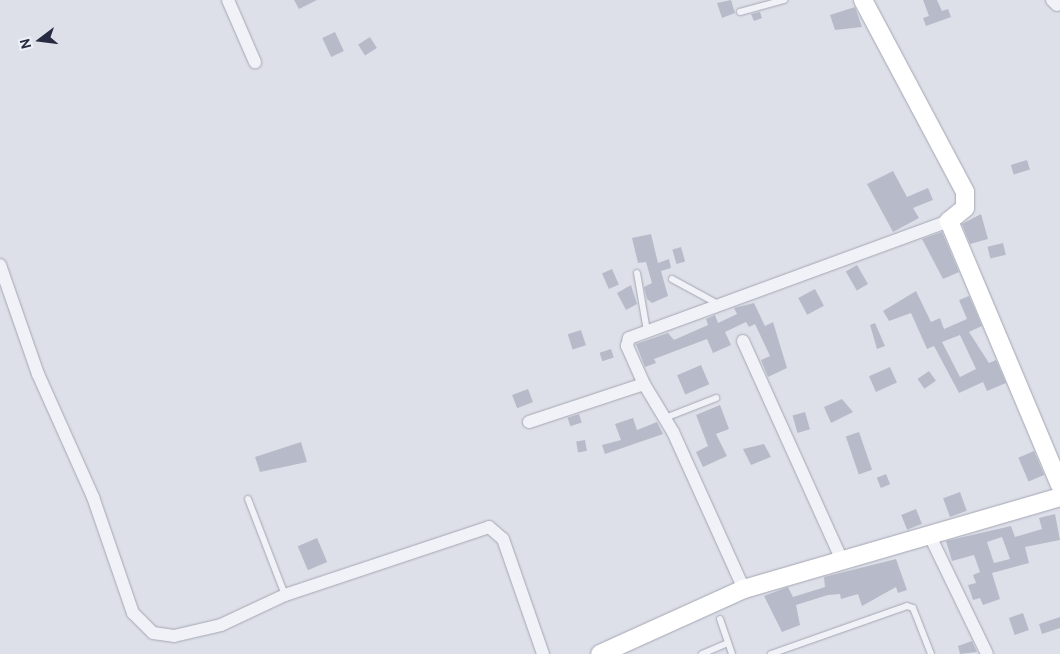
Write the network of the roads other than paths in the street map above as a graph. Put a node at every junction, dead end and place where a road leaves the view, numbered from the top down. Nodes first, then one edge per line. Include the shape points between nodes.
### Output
1 (228, 0) edge
2 (784, 0) edge
3 (862, 0) edge
4 (740, 12) dead end
5 (255, 62) dead end
6 (949, 221) junction
7 (0, 265) edge
8 (637, 273) dead end
9 (672, 279) dead end
10 (716, 303) junction
11 (647, 331) junction
12 (743, 340) dead end
13 (644, 384) junction
14 (716, 398) dead end
15 (666, 418) junction
16 (529, 422) dead end
17 (1060, 485) edge
18 (1060, 497) edge
19 (248, 499) dead end
20 (929, 534) junction
21 (841, 558) junction
22 (744, 589) junction
23 (284, 595) junction
24 (720, 619) dead end
25 (728, 643) junction
26 (611, 651) edge
27 (543, 654) edge
28 (702, 654) edge
29 (732, 654) edge
30 (771, 654) edge
31 (931, 654) edge
32 (987, 654) edge

1 - 5 street
2 - 4 lane
3 - 6 street via 965,192 965,208
6 - 10 street
6 - 17 street
7 - 23 street via 38,374 93,497 140,623 153,633 174,636 221,625
8 - 11 lane
9 - 10 lane
10 - 11 street
11 - 13 street via 626,342
12 - 21 street
13 - 15 street
13 - 16 street
14 - 15 lane
15 - 22 street
18 - 20 street
19 - 23 lane
20 - 21 street
20 - 32 street
21 - 22 street
22 - 26 street via 715,606
23 - 27 street via 489,527 503,539
24 - 25 lane
25 - 28 lane
25 - 29 lane
30 - 31 lane via 907,606 913,608

